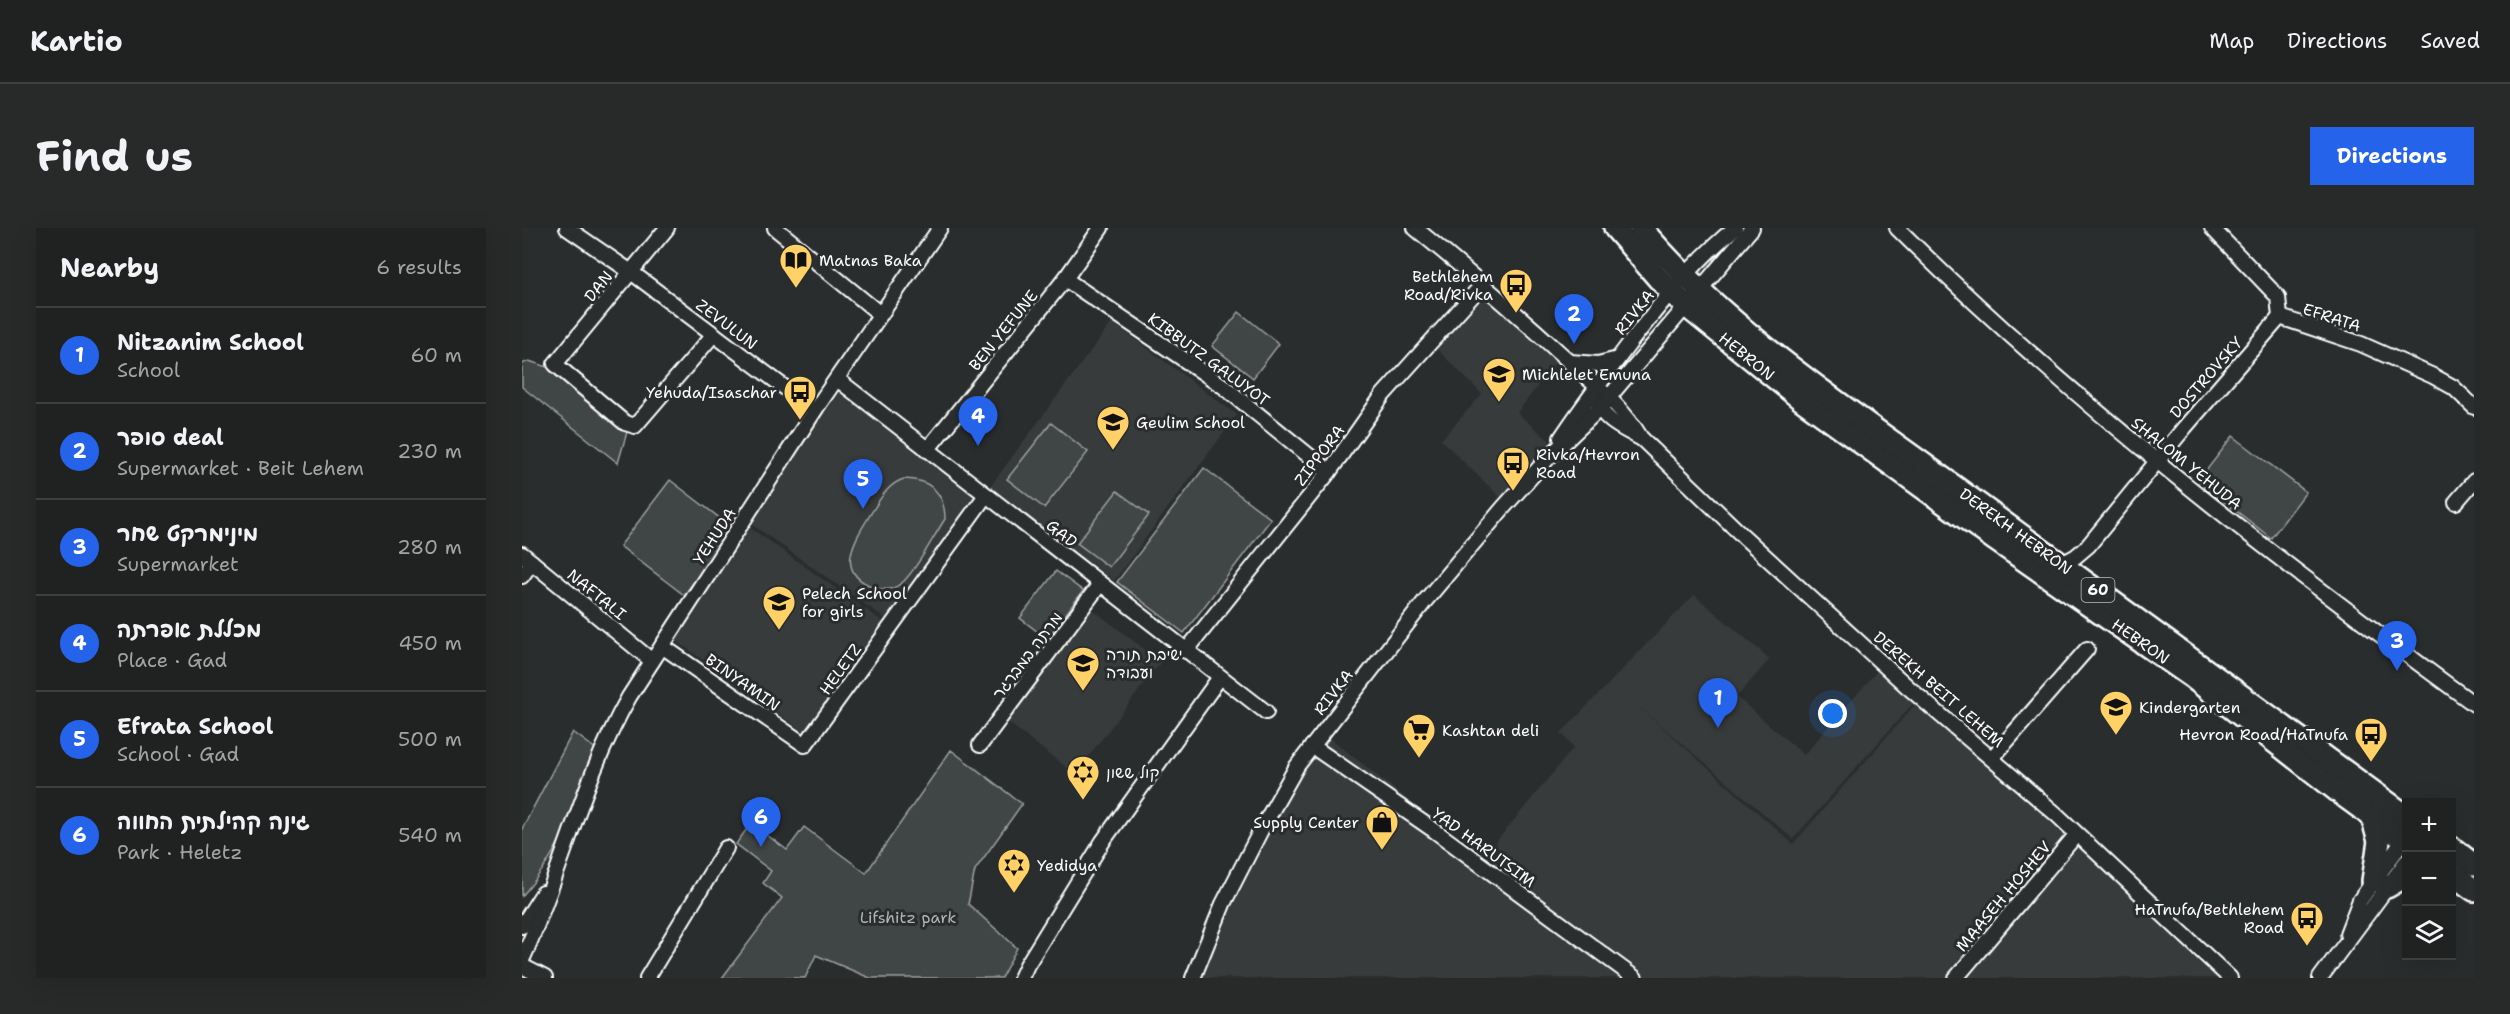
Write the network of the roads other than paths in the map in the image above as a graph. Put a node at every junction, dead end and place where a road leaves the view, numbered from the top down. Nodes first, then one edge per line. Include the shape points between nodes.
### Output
1 (567, 228) edge
2 (667, 228) edge
3 (776, 228) edge
4 (940, 228) edge
5 (1101, 228) edge
6 (1415, 228) edge
7 (1615, 228) edge
8 (1641, 228) edge
9 (1735, 228) edge
10 (1752, 228) edge
11 (1896, 228) edge
12 (2212, 228) edge
13 (793, 233) edge
14 (631, 272) junction
15 (1065, 279) junction
16 (1484, 284) junction
17 (1685, 291) junction
18 (880, 315) junction
19 (2280, 317) junction
20 (714, 334) junction
21 (1618, 359) junction
22 (1570, 363) junction
23 (837, 380) junction
24 (1597, 387) junction
25 (1609, 398) junction
26 (804, 402) dead end
27 (2474, 407) edge
28 (1599, 409) junction
29 (1641, 438) junction
30 (927, 450) junction
31 (1549, 458) junction
32 (2157, 462) junction
33 (1329, 472) junction
34 (2474, 481) edge
35 (986, 495) junction
36 (2456, 502) dead end
37 (527, 558) edge
38 (2062, 564) junction
39 (522, 576) edge
40 (1100, 584) junction
41 (662, 646) junction
42 (2087, 649) dead end
43 (1186, 651) junction
44 (652, 661) junction
45 (1220, 677) junction
46 (2474, 704) edge
47 (1266, 712) dead end
48 (805, 745) joint
49 (980, 745) dead end
50 (1312, 746) junction
51 (1992, 758) junction
52 (2402, 813) edge
53 (2372, 817) junction
54 (2076, 835) junction
55 (2402, 837) edge
56 (2402, 844) edge
57 (726, 848) dead end
58 (2456, 852) edge
59 (2402, 865) edge
60 (2474, 865) edge
61 (2402, 877) edge
62 (2456, 877) edge
63 (552, 882) junction
64 (2380, 884) junction
65 (2474, 890) edge
66 (523, 923) edge
67 (522, 960) edge
68 (522, 966) edge
69 (2215, 966) junction
70 (544, 978) edge
71 (647, 978) edge
72 (1021, 978) edge
73 (1193, 978) edge
74 (1635, 978) edge
75 (1956, 978) edge
76 (2223, 978) edge
77 (2230, 978) edge
78 (2320, 978) edge

1 - 14 street, ZEVULUN
2 - 14 street, DAN
3 - 13 street
4 - 18 street, YEHUDA
5 - 15 street, BEN YEFUNE
6 - 16 street, DEREKH BEIT LEHEM
7 - 17 highway, DEREKH HEBRON / 60
8 - 17 highway, DEREKH HEBRON / 60
9 - 17 street
10 - 17 street
11 - 32 street, SHALOM YEHUDA via 1955,286
12 - 19 street, EFRATA via 2278,297
13 - 18 street
14 - 20 street, ZEVULUN
14 - 20 street, DAN via 555,364 625,423 634,426
15 - 30 street, BEN YEFUNE
15 - 33 street, KIBBUTZ GALUYOT via 1224,386
16 - 22 street, DEREKH BEIT LEHEM
16 - 33 street, ZIPPORA via 1383,395
17 - 21 street, RIVKA
17 - 25 street, RIVKA
17 - 38 highway, DEREKH HEBRON / 60
17 - 53 highway, HEBRON / 60 via 1802,400 2192,677
18 - 23 street, YEHUDA
19 - 27 street, EFRATA via 2361,344 2433,376 2453,387
19 - 32 street, DOSTROVSKY
20 - 26 street, ZEVULUN
21 - 22 street via 1598,364
21 - 24 street, RIVKA
22 - 24 street, DEREKH BEIT LEHEM
23 - 30 street, GAD
23 - 41 street, YEHUDA
24 - 25 street, DEREKH BEIT LEHEM
24 - 28 street
24 - 31 street, RIVKA
25 - 28 street, RIVKA
25 - 29 street, DEREKH BEIT LEHEM
28 - 29 street, DEREKH BEIT LEHEM via 1612,422
28 - 31 street, RIVKA
29 - 51 street, DEREKH BEIT LEHEM via 1909,688
30 - 35 street, GAD
31 - 50 street, RIVKA via 1425,601
32 - 38 street, DOSTROVSKY via 2088,546
32 - 46 street, SHALOM YEHUDA
33 - 43 street, ZIPPORA
34 - 36 street
35 - 40 street, GAD
35 - 48 street, HELETZ
37 - 39 street
37 - 44 street, NAFTALI
38 - 52 highway, DEREKH HEBRON / 60
40 - 43 street, GAD
40 - 49 street, מרתה במברגר
41 - 44 street, YEHUDA
41 - 48 street, BINYAMIN
42 - 51 street
43 - 45 street, GAD
44 - 63 street, YEHUDA via 616,719
45 - 47 street, GAD
45 - 72 street via 1103,841
50 - 73 street, RIVKA via 1262,828 1223,904
50 - 74 street, YAD HARUTSIM
51 - 54 street, DEREKH BEIT LEHEM
53 - 55 highway, HEBRON / 60
53 - 64 highway via 2379,841
54 - 69 street, DEREKH BEIT LEHEM
54 - 75 street, MAASEH HOSHEV
56 - 64 street
57 - 71 street
58 - 60 highway
59 - 64 street
61 - 64 highway
62 - 65 highway
63 - 66 street, YEHUDA
63 - 67 street, YEHUDA
64 - 78 street via 2356,907 2344,943
68 - 70 street
69 - 76 street, DEREKH BEIT LEHEM
69 - 77 street, DEREKH BEIT LEHEM

